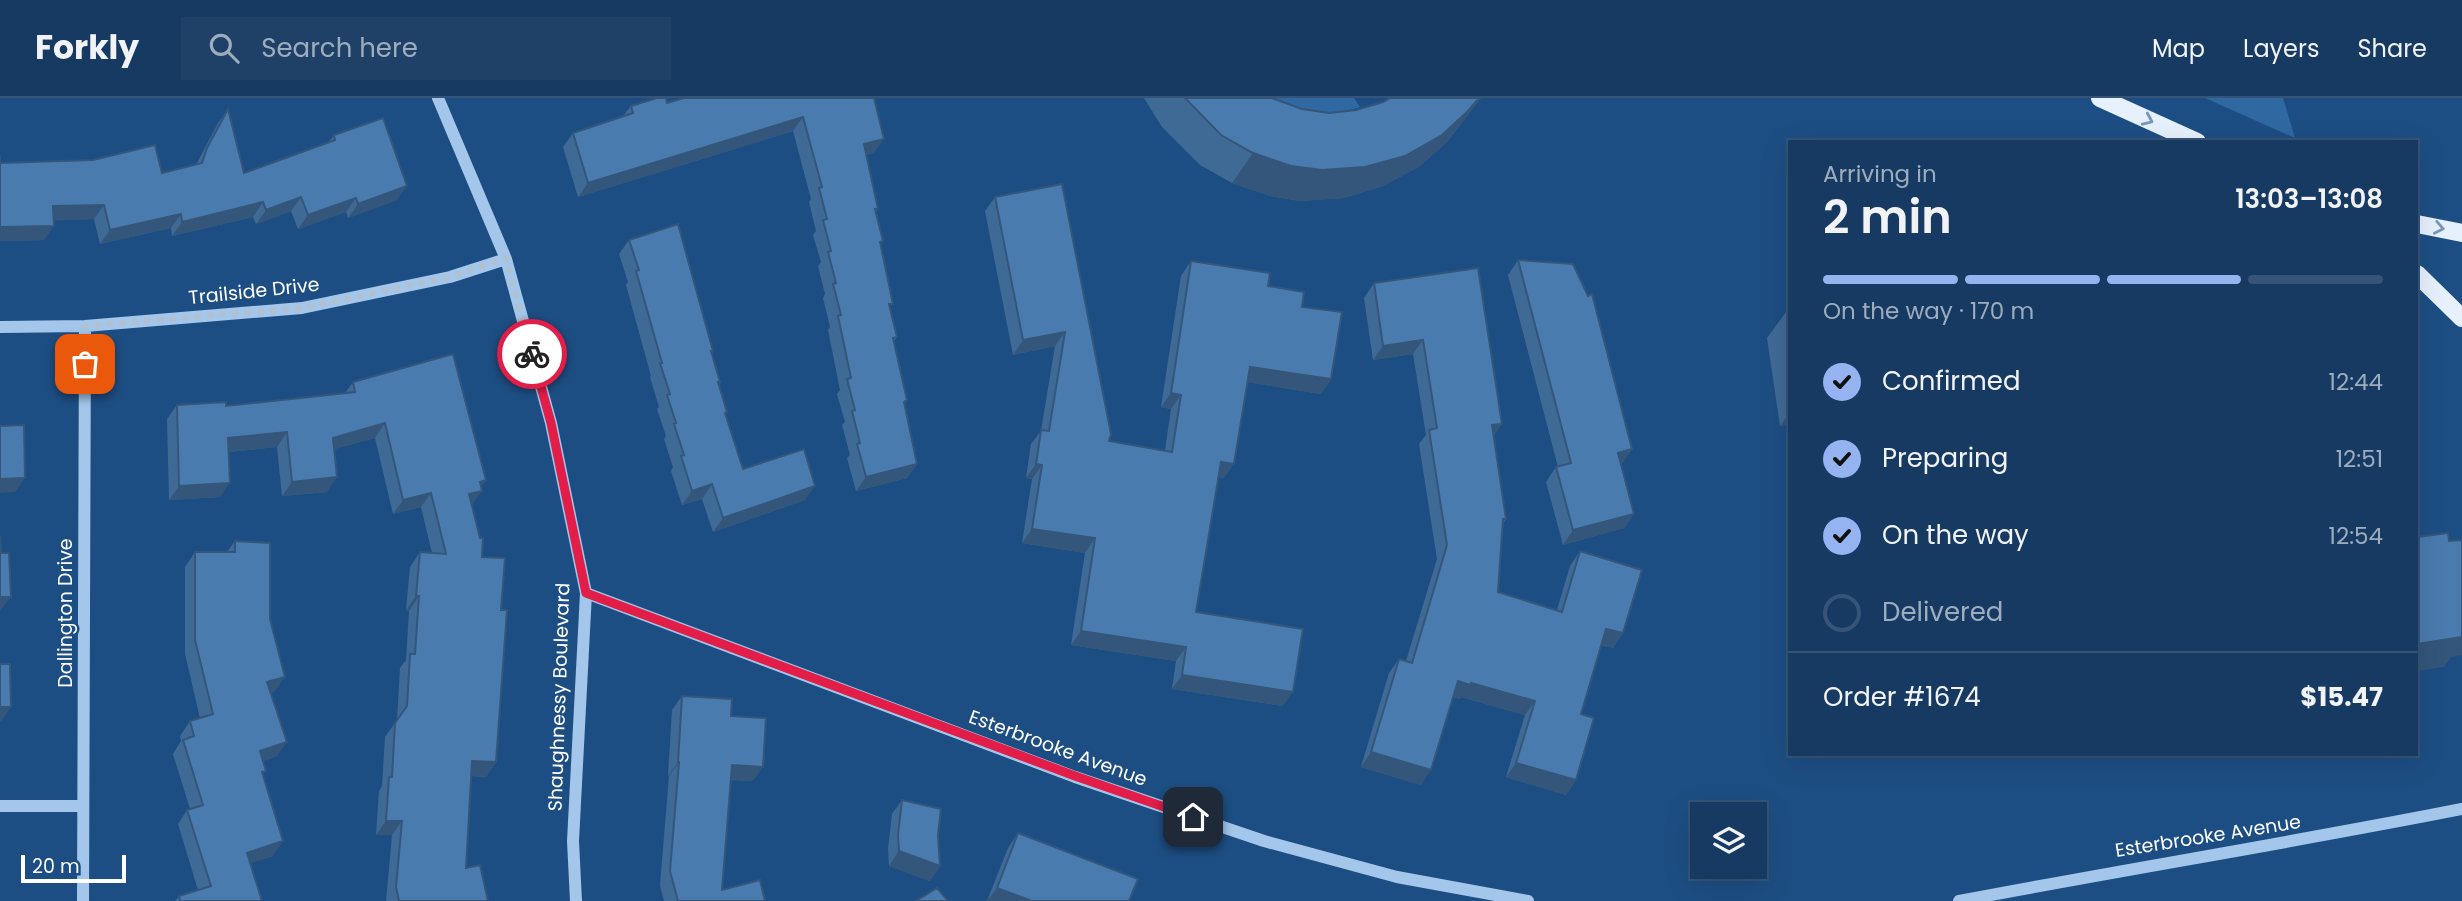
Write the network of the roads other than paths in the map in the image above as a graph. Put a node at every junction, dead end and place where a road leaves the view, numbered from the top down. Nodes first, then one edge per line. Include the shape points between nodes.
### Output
1 (438, 98) edge
2 (2100, 98) edge
3 (2193, 140) edge
4 (2418, 224) edge
5 (2462, 233) edge
6 (506, 258) junction
7 (2418, 275) edge
8 (2462, 318) edge
9 (85, 326) junction
10 (0, 327) edge
11 (586, 593) junction
12 (0, 806) edge
13 (83, 806) junction
14 (2462, 810) edge
15 (83, 901) edge
16 (576, 901) edge
17 (1528, 901) edge
18 (1959, 901) edge

1 - 6 street, Shaughnessy Boulevard
2 -> 3 main road
4 -> 5 main road
6 - 9 street, Trailside Drive via 450,277 302,308
6 - 11 street, Shaughnessy Boulevard via 551,423
7 - 8 main road
9 - 10 street, Trailside Drive
9 - 13 street, Dallington Drive
11 - 16 street, Shaughnessy Boulevard via 573,841
11 - 17 street, Esterbrooke Avenue via 1075,776 1264,841 1398,877
12 - 13 street
13 - 15 street, Dallington Drive
14 - 18 street, Esterbrooke Avenue

